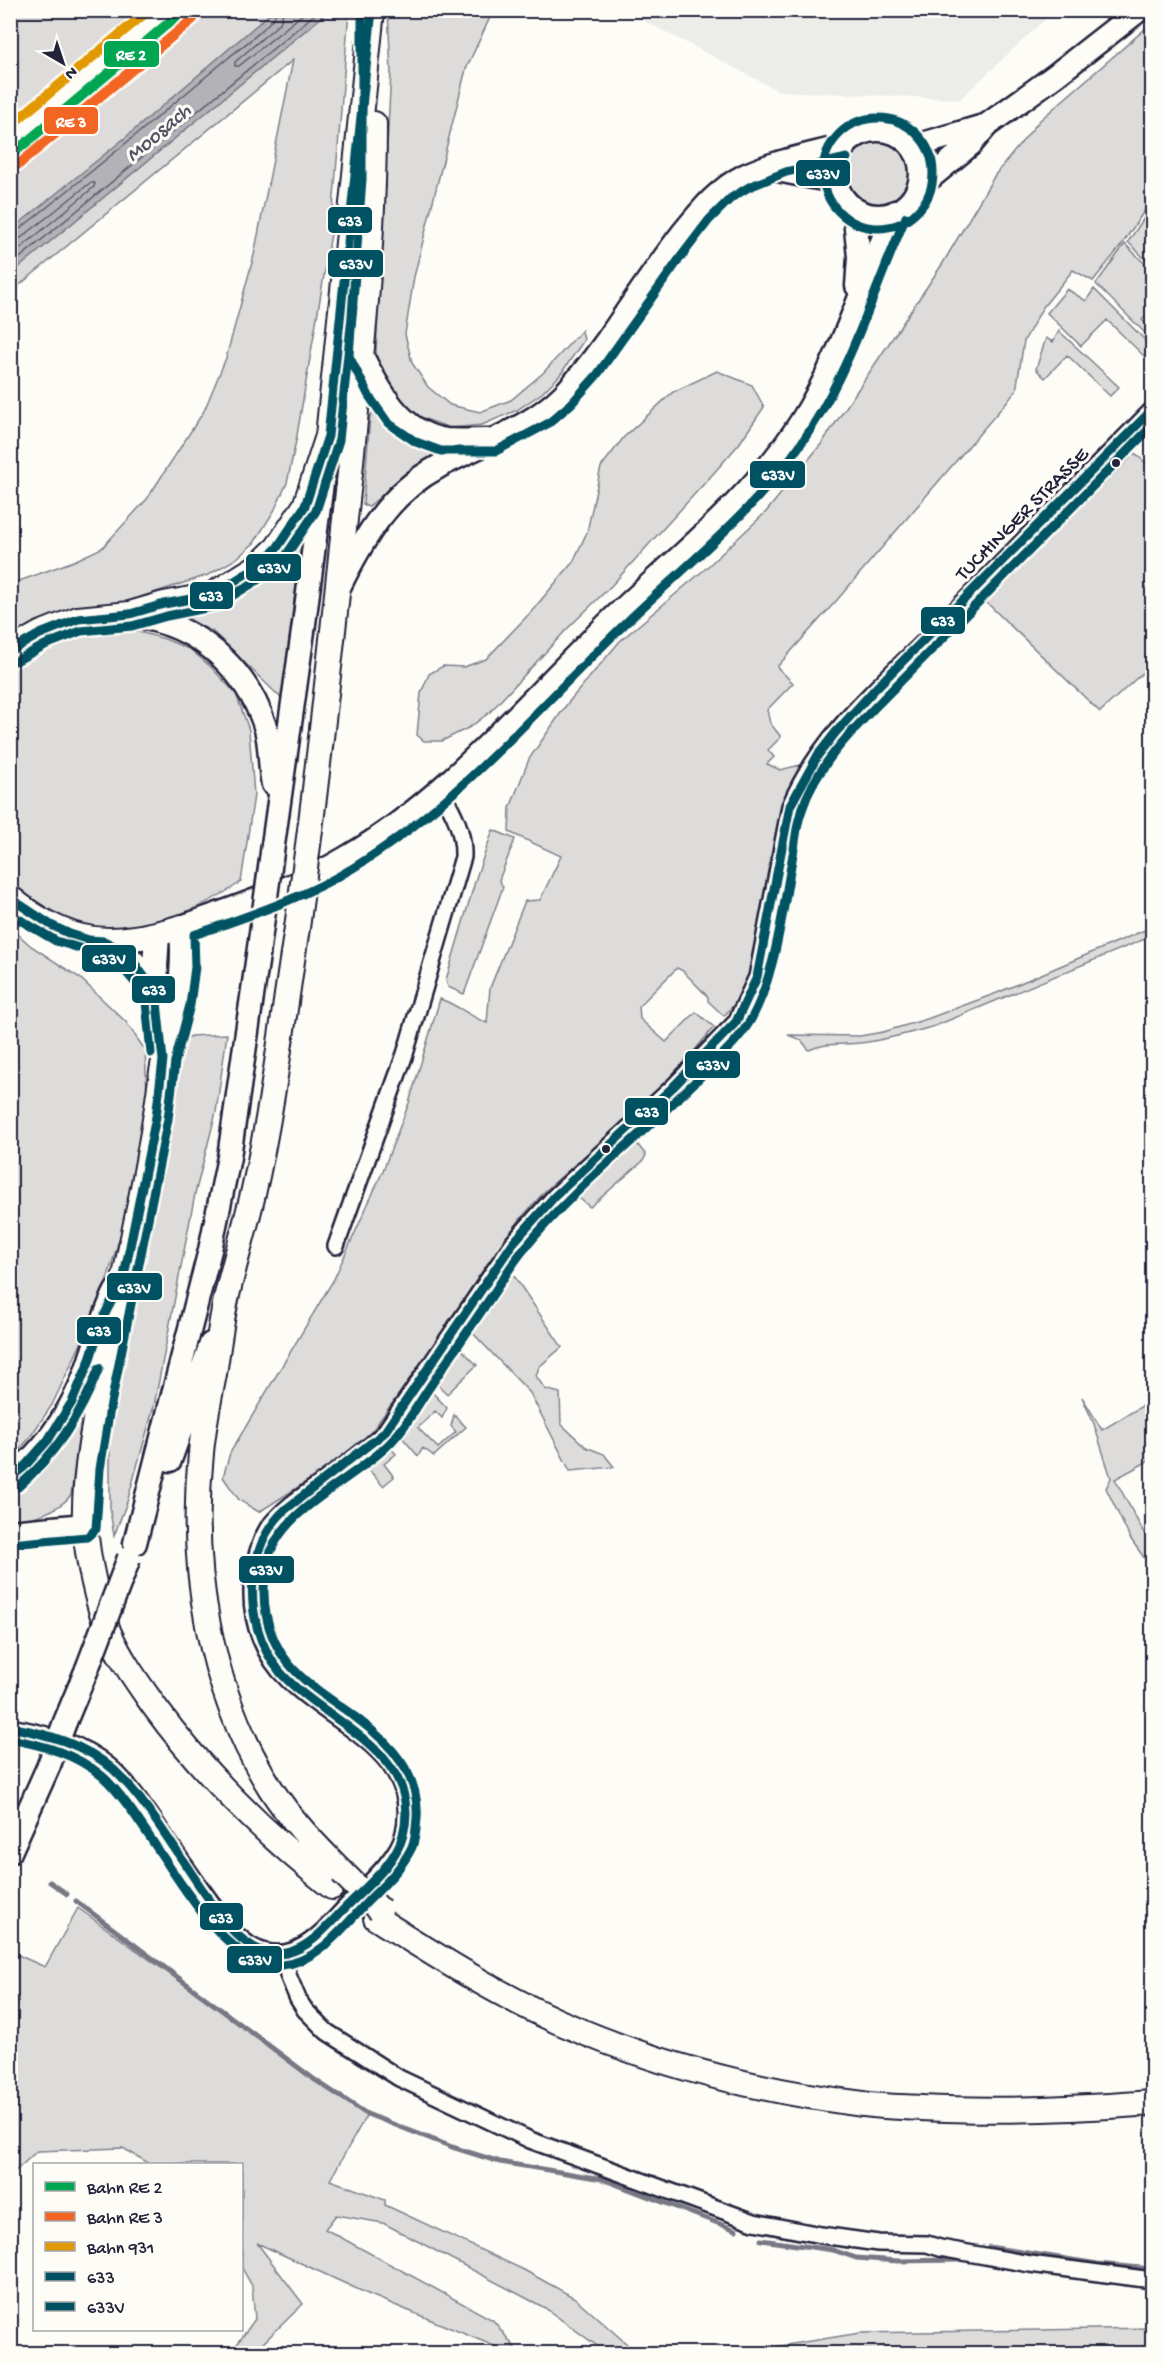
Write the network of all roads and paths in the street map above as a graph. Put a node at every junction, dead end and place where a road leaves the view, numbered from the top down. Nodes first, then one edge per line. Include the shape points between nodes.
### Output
1 (373, 10) edge
2 (1139, 10) edge
3 (987, 124) junction
4 (844, 146) junction
5 (912, 147) junction
6 (765, 168) junction
7 (836, 185) junction
8 (919, 186) junction
9 (854, 209) junction
10 (895, 212) junction
11 (855, 306) junction
12 (362, 354) junction
13 (1152, 410) edge
14 (328, 436) junction
15 (492, 440) junction
16 (338, 589) junction
17 (130, 614) junction
18 (10, 651) edge
19 (440, 789) junction
20 (278, 808) junction
21 (10, 898) edge
22 (182, 927) junction
23 (157, 934) junction
24 (104, 941) junction
25 (156, 993) junction
26 (163, 1060) junction
27 (336, 1246) dead end
28 (124, 1276) junction
29 (226, 1298) junction
30 (10, 1478) edge
31 (85, 1525) junction
32 (10, 1533) edge
33 (132, 1550) junction
34 (10, 1727) edge
35 (10, 1852) edge
36 (337, 1880) junction
37 (284, 1953) junction
38 (1152, 2103) edge
39 (1152, 2280) edge

1 - 12 main road via 374,178
1 - 14 main road
2 - 3 main road
3 - 5 main road
3 - 8 main road via 971,144
4 - 5 main road via 862,133 884,130 895,133
4 - 6 main road
4 - 7 main road via 835,164
5 - 8 main road via 920,166
6 - 7 main road
6 - 15 main road via 723,189 700,212 564,395 542,413
7 - 9 main road
8 - 10 main road via 909,202
9 - 10 main road via 874,216
9 - 11 main road via 859,257
10 - 11 main road
11 - 19 main road via 836,356 801,421 733,508 621,611
12 - 15 main road via 396,414 444,440
12 - 16 main road
13 - 37 street, TUCHINGER STRASSE via 859,707 813,761 790,806 759,968 736,1022 519,1235 384,1434 293,1503 266,1532 253,1574 253,1612 263,1645 288,1681 382,1754 396,1773 407,1816 403,1836 385,1865 315,1937
14 - 17 main road via 305,506 277,548 257,567 212,595
14 - 20 main road
15 - 16 main road via 436,467 388,505 363,540
16 - 29 main road, bridge via 297,928 267,1120
17 - 18 main road via 78,619
17 - 20 main road via 169,624 197,638 224,657 241,679 266,731
19 - 22 main road via 409,816 344,860
19 - 27 street via 459,825 463,857 405,1053
20 - 33 main road, bridge via 229,1157 210,1250
21 - 24 main road via 51,925 89,940
22 - 23 main road
22 - 26 main road via 181,983
23 - 24 main road
23 - 25 main road
24 - 25 main road via 122,951
25 - 26 main road
26 - 28 main road via 156,1117
28 - 30 main road via 103,1318 72,1402 48,1440
28 - 31 main road via 88,1468
29 - 33 main road via 184,1423
29 - 36 main road via 198,1493 198,1549 214,1654 254,1760
31 - 32 main road
31 - 36 main road via 95,1586 108,1631 133,1675 177,1737 231,1799 280,1845
33 - 35 main road, bridge via 49,1765
34 - 37 street via 75,1744 108,1765 145,1808 229,1927 254,1948
36 - 38 main road, bridge via 415,1942 558,2021 657,2059 744,2083 864,2104 977,2111
37 - 39 street via 288,1975 305,2010 327,2032 399,2078 530,2140 754,2222 878,2243 927,2244 1030,2264

